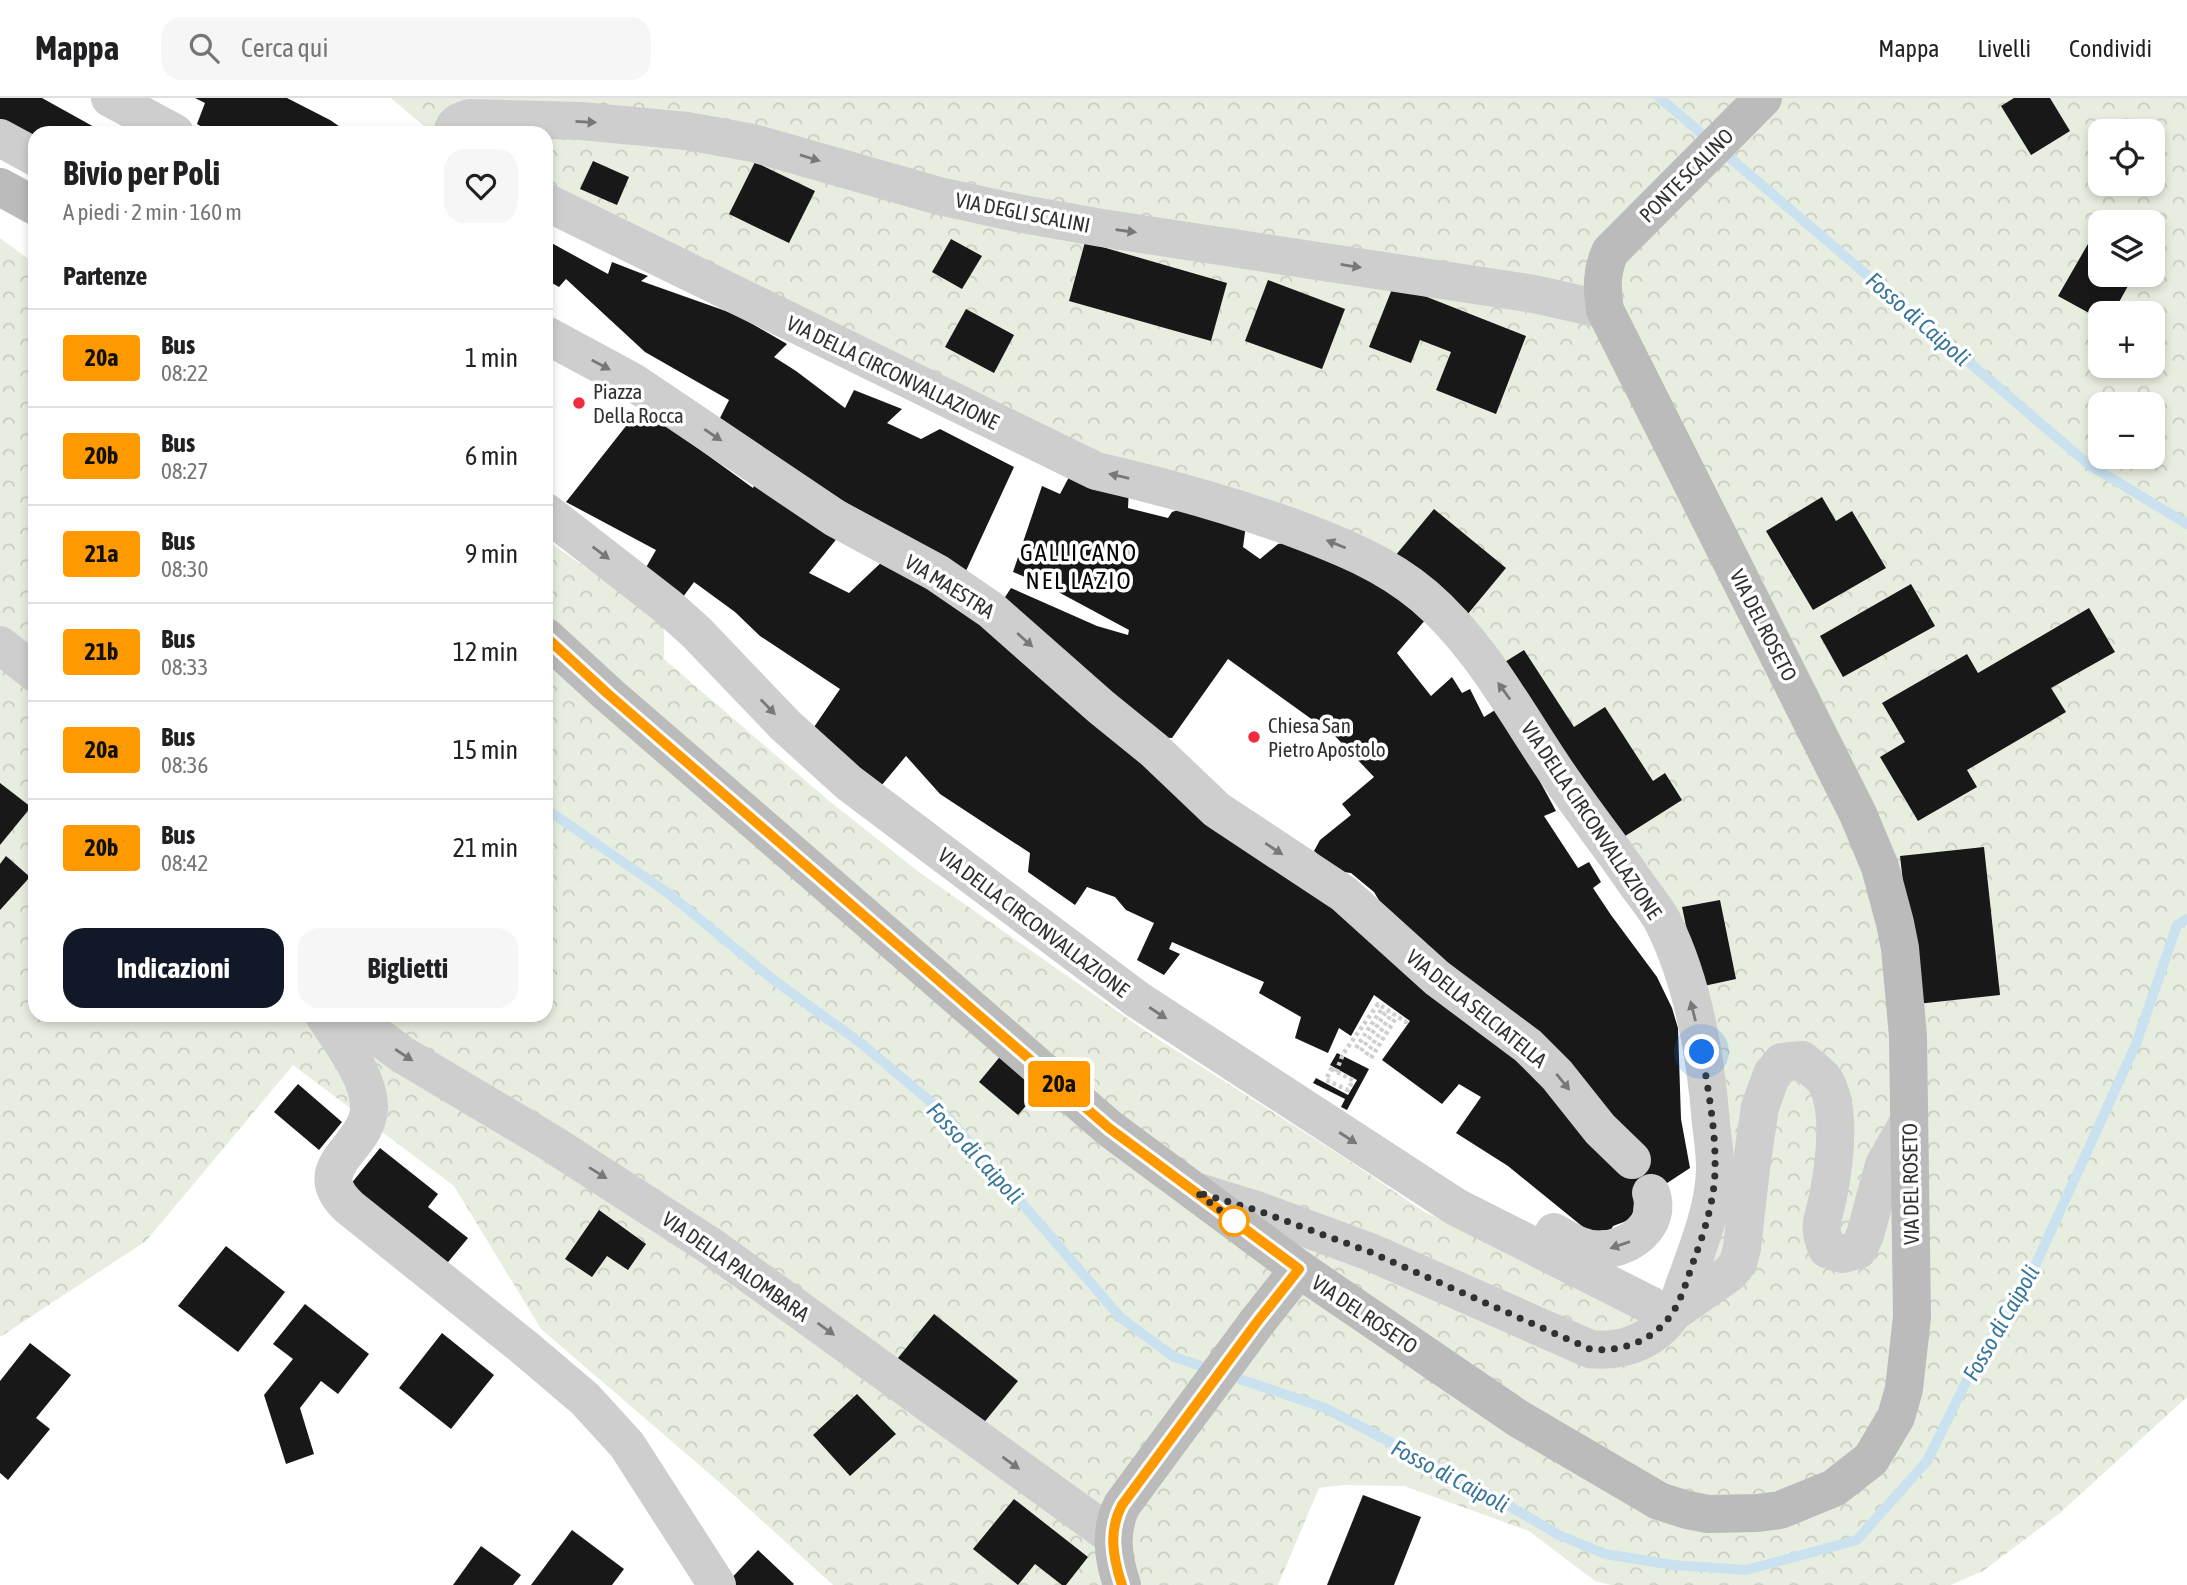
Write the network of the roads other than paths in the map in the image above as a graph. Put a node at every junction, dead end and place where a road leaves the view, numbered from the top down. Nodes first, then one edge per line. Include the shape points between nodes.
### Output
1 (110, 98) edge
2 (1763, 98) edge
3 (163, 126) edge
4 (454, 126) edge
5 (0, 138) edge
6 (28, 153) edge
7 (0, 187) edge
8 (28, 202) edge
9 (553, 205) edge
10 (1605, 310) junction
11 (553, 339) edge
12 (553, 517) edge
13 (553, 643) edge
14 (0, 645) edge
15 (28, 667) edge
16 (1344, 894) joint
17 (328, 1022) edge
18 (358, 1022) edge
19 (1908, 1123) junction
20 (1632, 1160) dead end
21 (1196, 1192) junction
22 (1651, 1193) dead end
23 (1456, 1207) junction
24 (1299, 1269) junction
25 (1670, 1315) junction
26 (1112, 1536) junction
27 (717, 1585) edge
28 (1122, 1585) edge

1 - 3 street
2 - 10 street, PONTE SCALINO via 1610,252 1601,286
4 -> 10 street, VIA DEGLI SCALINI via 470,118 581,121 687,131 773,148 939,196 1017,213 1534,294
5 - 6 street
7 - 8 street
25 -> 9 street, VIA DELLA CIRCONVALLAZIONE via 1706,1228 1716,1170 1702,1052 1679,961 1655,910 1506,693 1442,613 1408,583 1369,558 1259,516 1168,487 1096,471
10 - 19 street, VIA DEL ROSETO via 1845,785 1875,855 1900,948 1908,1036
11 -> 16 street, VIA MAESTRA via 633,382 835,518 937,573 991,610 1217,810
12 -> 23 street, VIA DELLA CIRCONVALLAZIONE via 667,606 815,754 875,803 1138,1000
13 - 21 street, VIA DEL ROSETO via 1109,1128
14 - 15 street
16 -> 20 street, VIA DELLA SELCIATELLA via 1437,978 1528,1046
17 - 27 street via 360,1073 369,1107 363,1130 335,1168 336,1192 585,1399 640,1465
18 -> 26 street, VIA DELLA PALOMBARA via 403,1055 712,1247
19 - 24 street, VIA DEL ROSETO via 1912,1317 1908,1366 1896,1417 1871,1459 1852,1475 1834,1488 1780,1510 1708,1514 1659,1501 1496,1404
19 - 25 street via 1884,1165 1857,1250 1843,1254 1827,1249 1820,1231 1834,1158 1835,1109 1824,1079 1802,1060 1782,1062 1772,1074 1760,1107 1738,1263
21 - 24 street, VIA DEL ROSETO
21 - 25 street via 1370,1252 1590,1349 1635,1344 1649,1337
22 -> 23 street via 1653,1213 1642,1233 1629,1243 1600,1250 1571,1242 1502,1201 1470,1196
23 - 25 street, VIA DELLA CIRCONVALLAZIONE
24 - 26 street via 1128,1494
26 - 28 street

